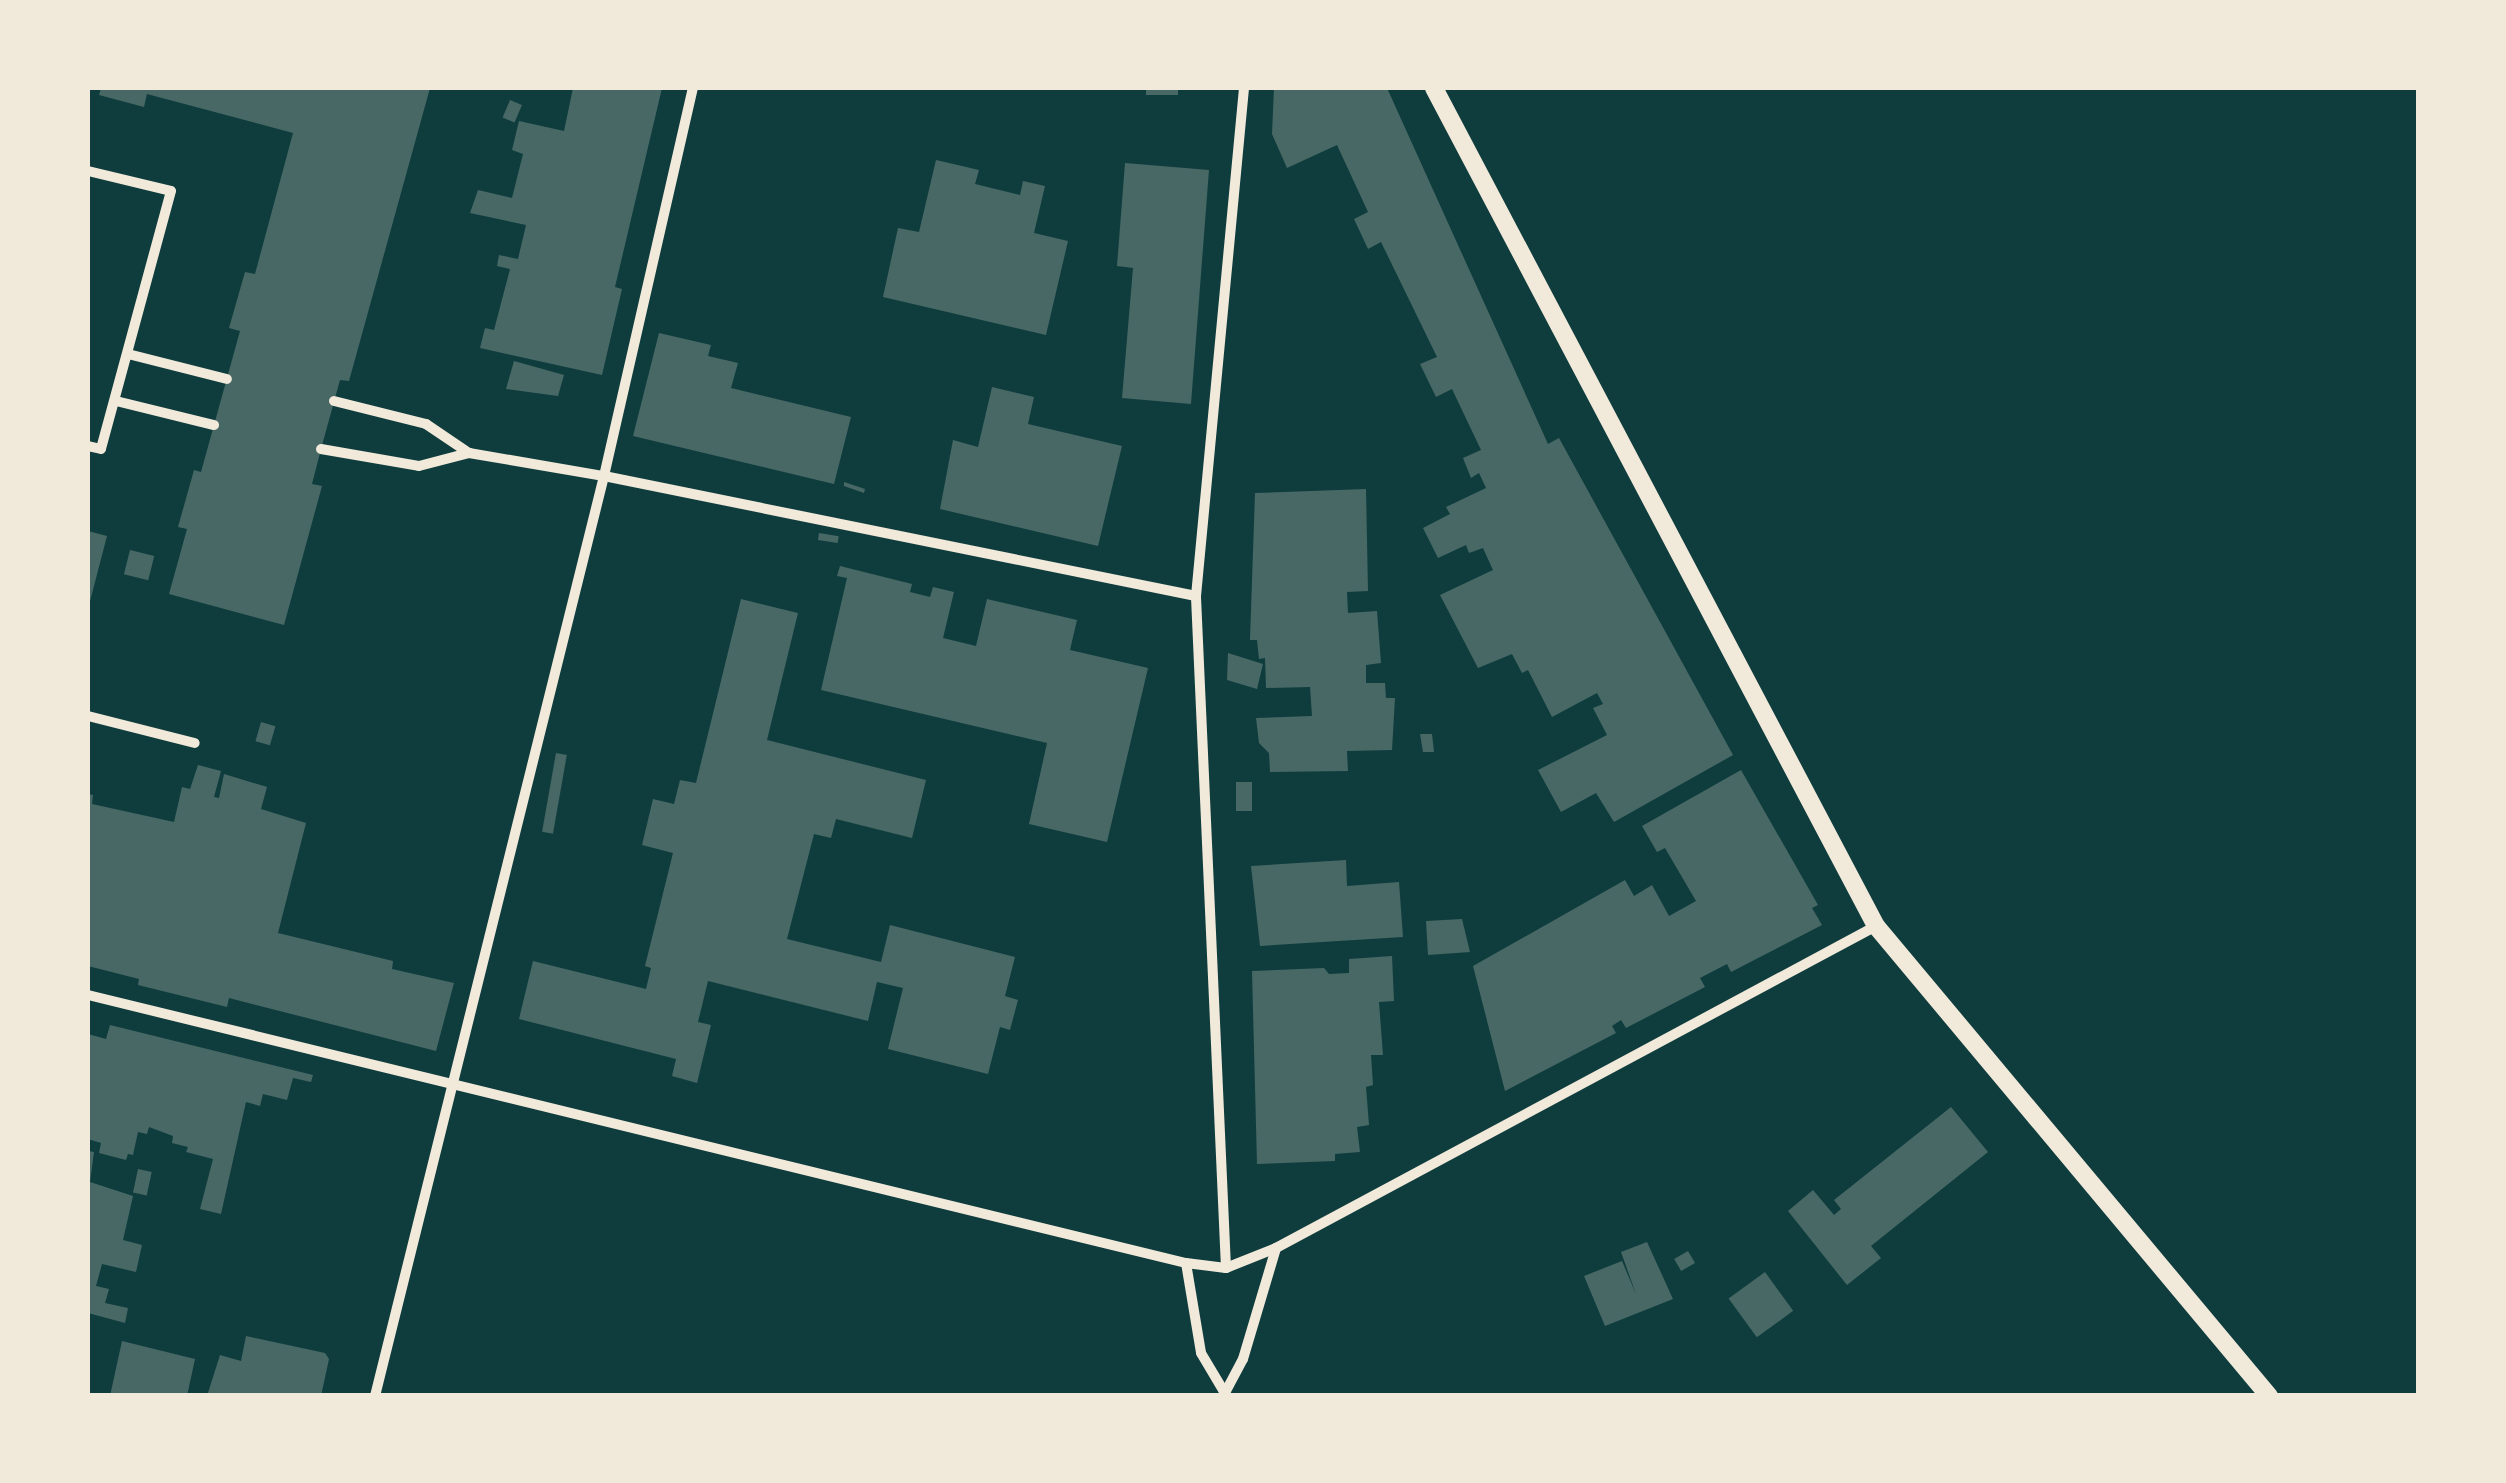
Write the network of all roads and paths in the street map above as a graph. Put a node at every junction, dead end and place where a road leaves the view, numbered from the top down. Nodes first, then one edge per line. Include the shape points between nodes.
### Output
1 (693, 88) edge
2 (1244, 88) edge
3 (1434, 88) edge
4 (88, 172) edge
5 (128, 354) junction
6 (226, 379) dead end
7 (116, 400) junction
8 (334, 402) dead end
9 (214, 426) dead end
10 (88, 446) edge
11 (321, 449) dead end
12 (468, 452) junction
13 (604, 476) junction
14 (1196, 596) junction
15 (88, 716) edge
16 (195, 743) dead end
17 (1876, 926) junction
18 (88, 995) edge
19 (453, 1085) junction
20 (1276, 1248) junction
21 (1186, 1263) junction
22 (1226, 1268) junction
23 (1226, 1393) edge
24 (376, 1396) edge
25 (2270, 1396) edge

1 - 13 street
2 - 14 street
3 - 17 street
4 - 5 street via 171,191
5 - 6 street
5 - 7 street
7 - 9 street
7 - 10 street via 101,449
8 - 12 street via 426,424
11 - 12 street via 419,466
12 - 13 street
13 - 14 street
13 - 19 street
14 - 22 street
15 - 16 street
17 - 20 street
17 - 25 street
18 - 19 street
19 - 21 street
19 - 24 street
20 - 22 street
20 - 23 street
21 - 22 street
21 - 23 street via 1202,1353

